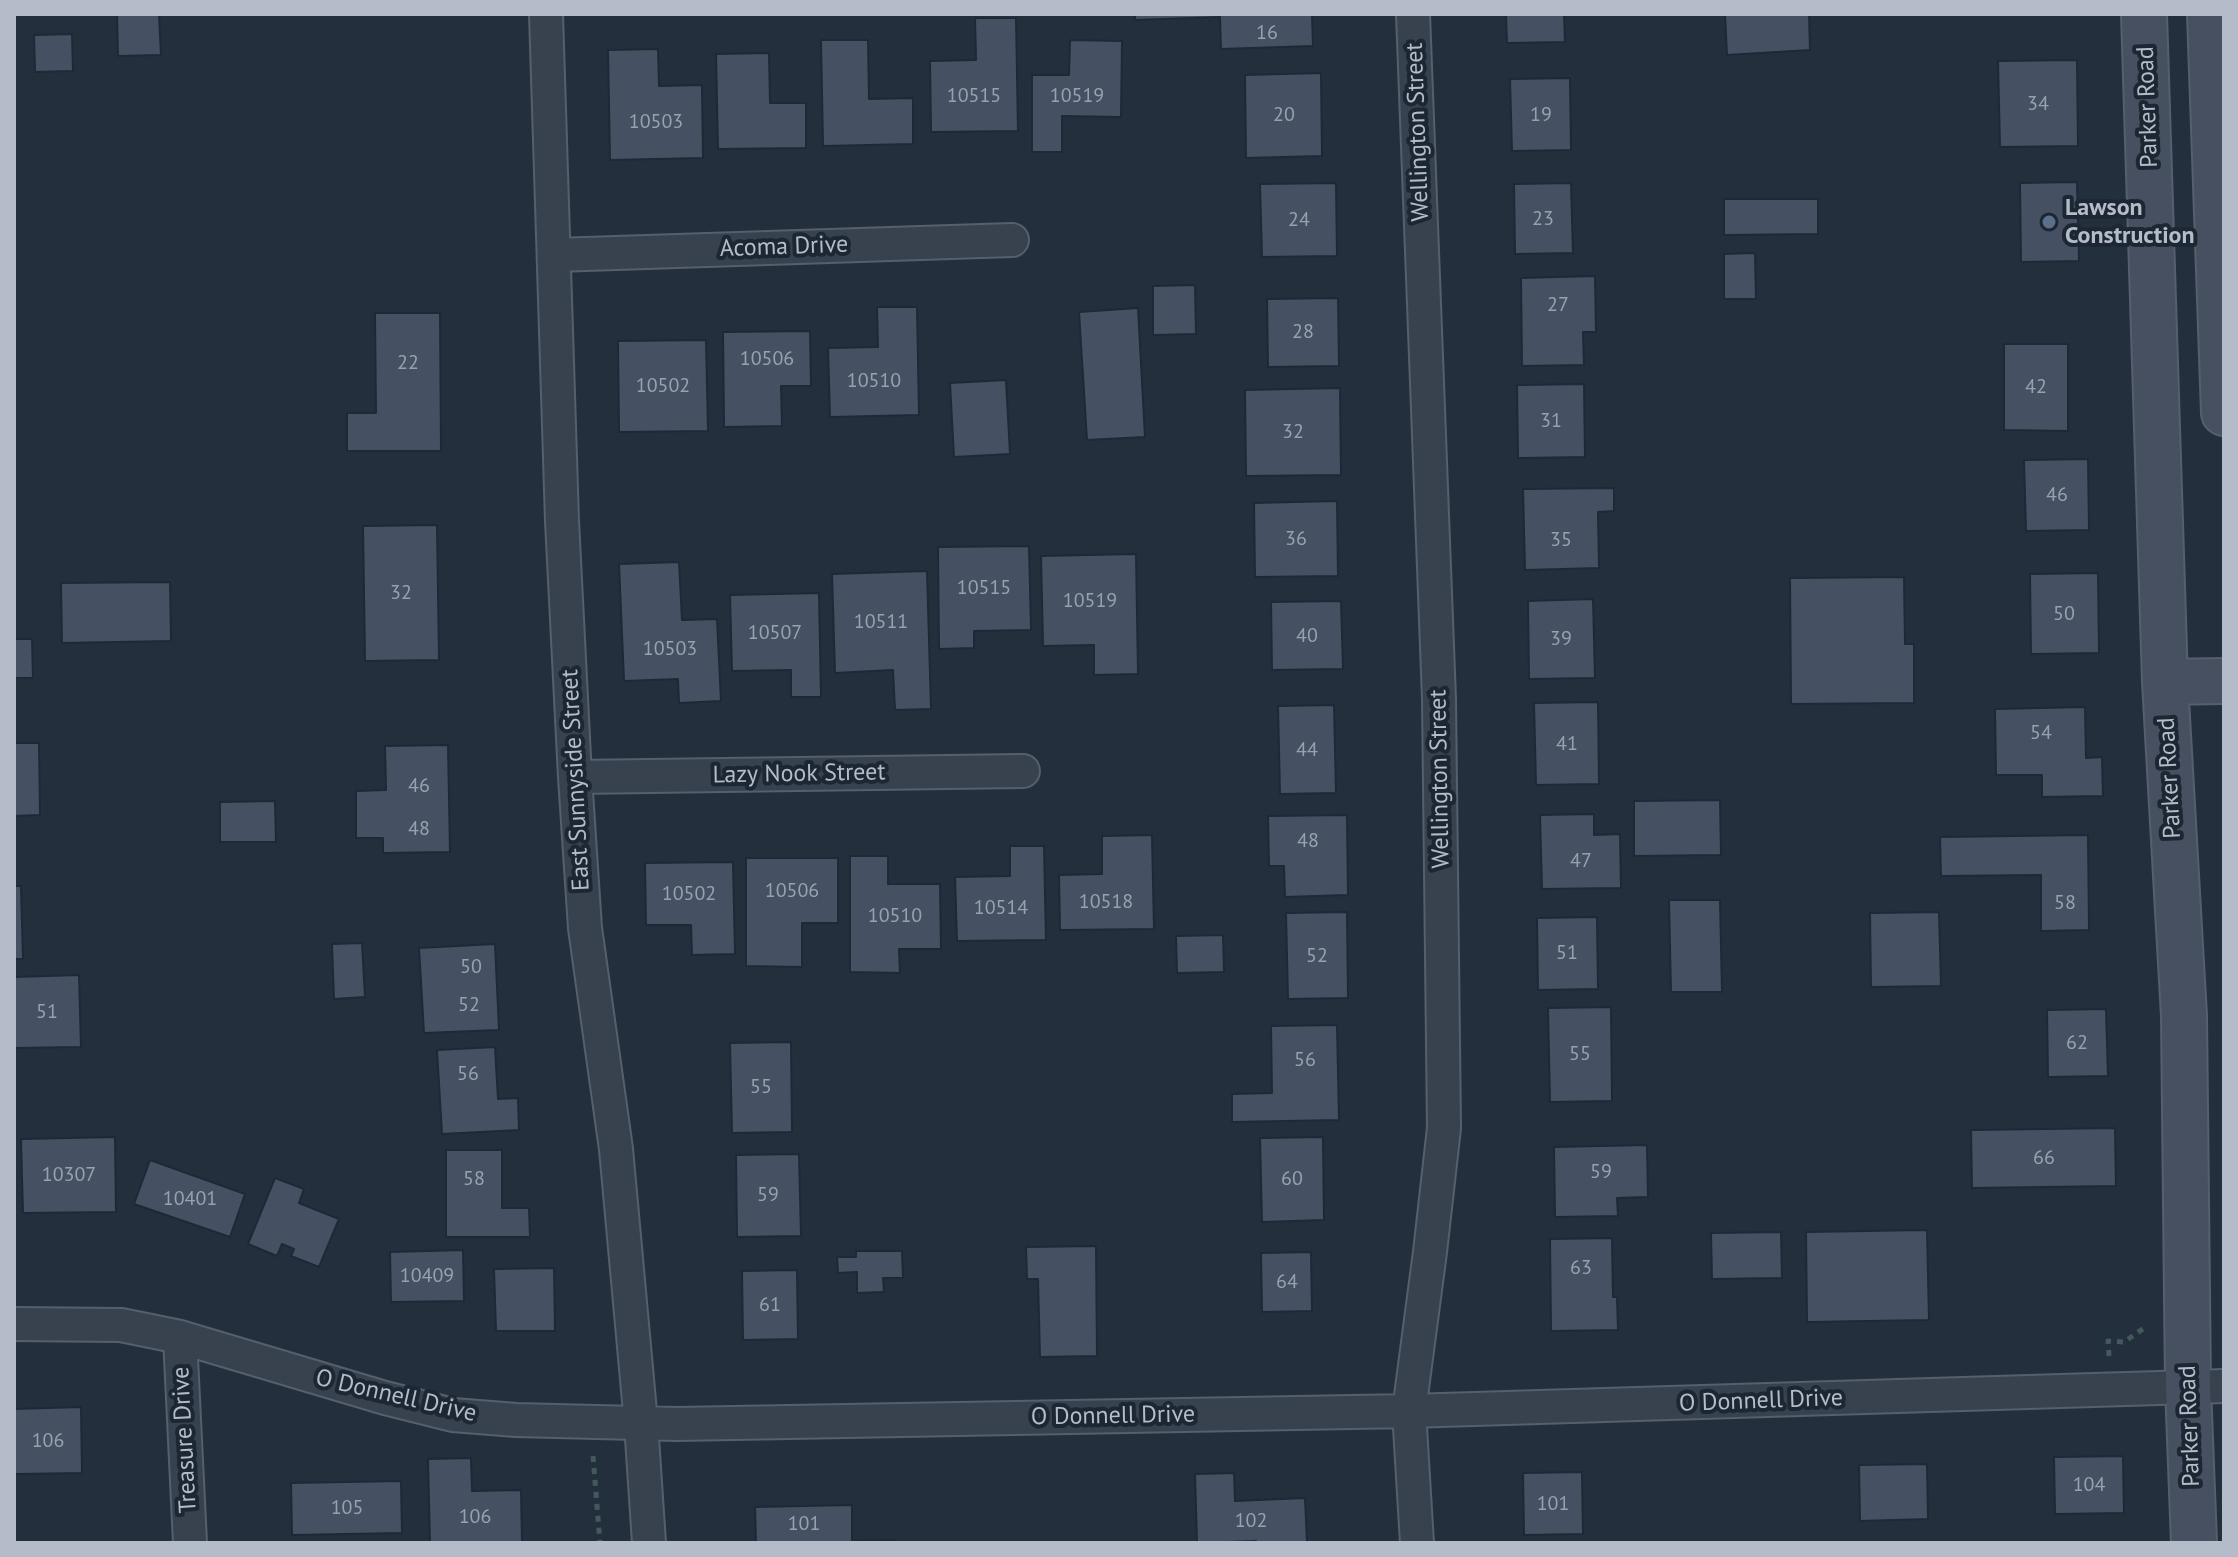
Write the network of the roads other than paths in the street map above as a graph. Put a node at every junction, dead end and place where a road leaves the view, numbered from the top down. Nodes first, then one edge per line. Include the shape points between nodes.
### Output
1 (546, 14) edge
2 (1413, 14) edge
3 (2210, 23) edge
4 (2145, 27) edge
5 (1012, 240) dead end
6 (555, 255) junction
7 (2224, 413) edge
8 (2224, 681) edge
9 (2165, 682) junction
10 (1023, 771) dead end
11 (575, 777) junction
12 (14, 1324) edge
13 (180, 1337) junction
14 (2206, 1386) edge
15 (1409, 1411) junction
16 (641, 1423) junction
17 (190, 1543) edge
18 (649, 1543) edge
19 (1417, 1543) edge
20 (2194, 1543) edge

1 - 6 street, East Sunnyside Street
2 - 15 street, Wellington Street via 1439,699 1444,1128
3 - 4 main road
3 - 7 main road
4 - 9 main road, Parker Road
5 - 6 street, Acoma Drive
6 - 11 street, East Sunnyside Street
8 - 9 main road
9 - 14 main road, Parker Road
10 - 11 street, Lazy Nook Street
11 - 16 street, East Sunnyside Street via 585,928 616,1149
12 - 13 street, O Donnell Drive via 121,1325
13 - 16 street, O Donnell Drive via 453,1415
13 - 17 street, Treasure Drive
14 - 15 street, O Donnell Drive
14 - 20 main road, Parker Road
15 - 16 street, O Donnell Drive
15 - 19 street, Wellington Street
16 - 18 street, East Sunnyside Street

